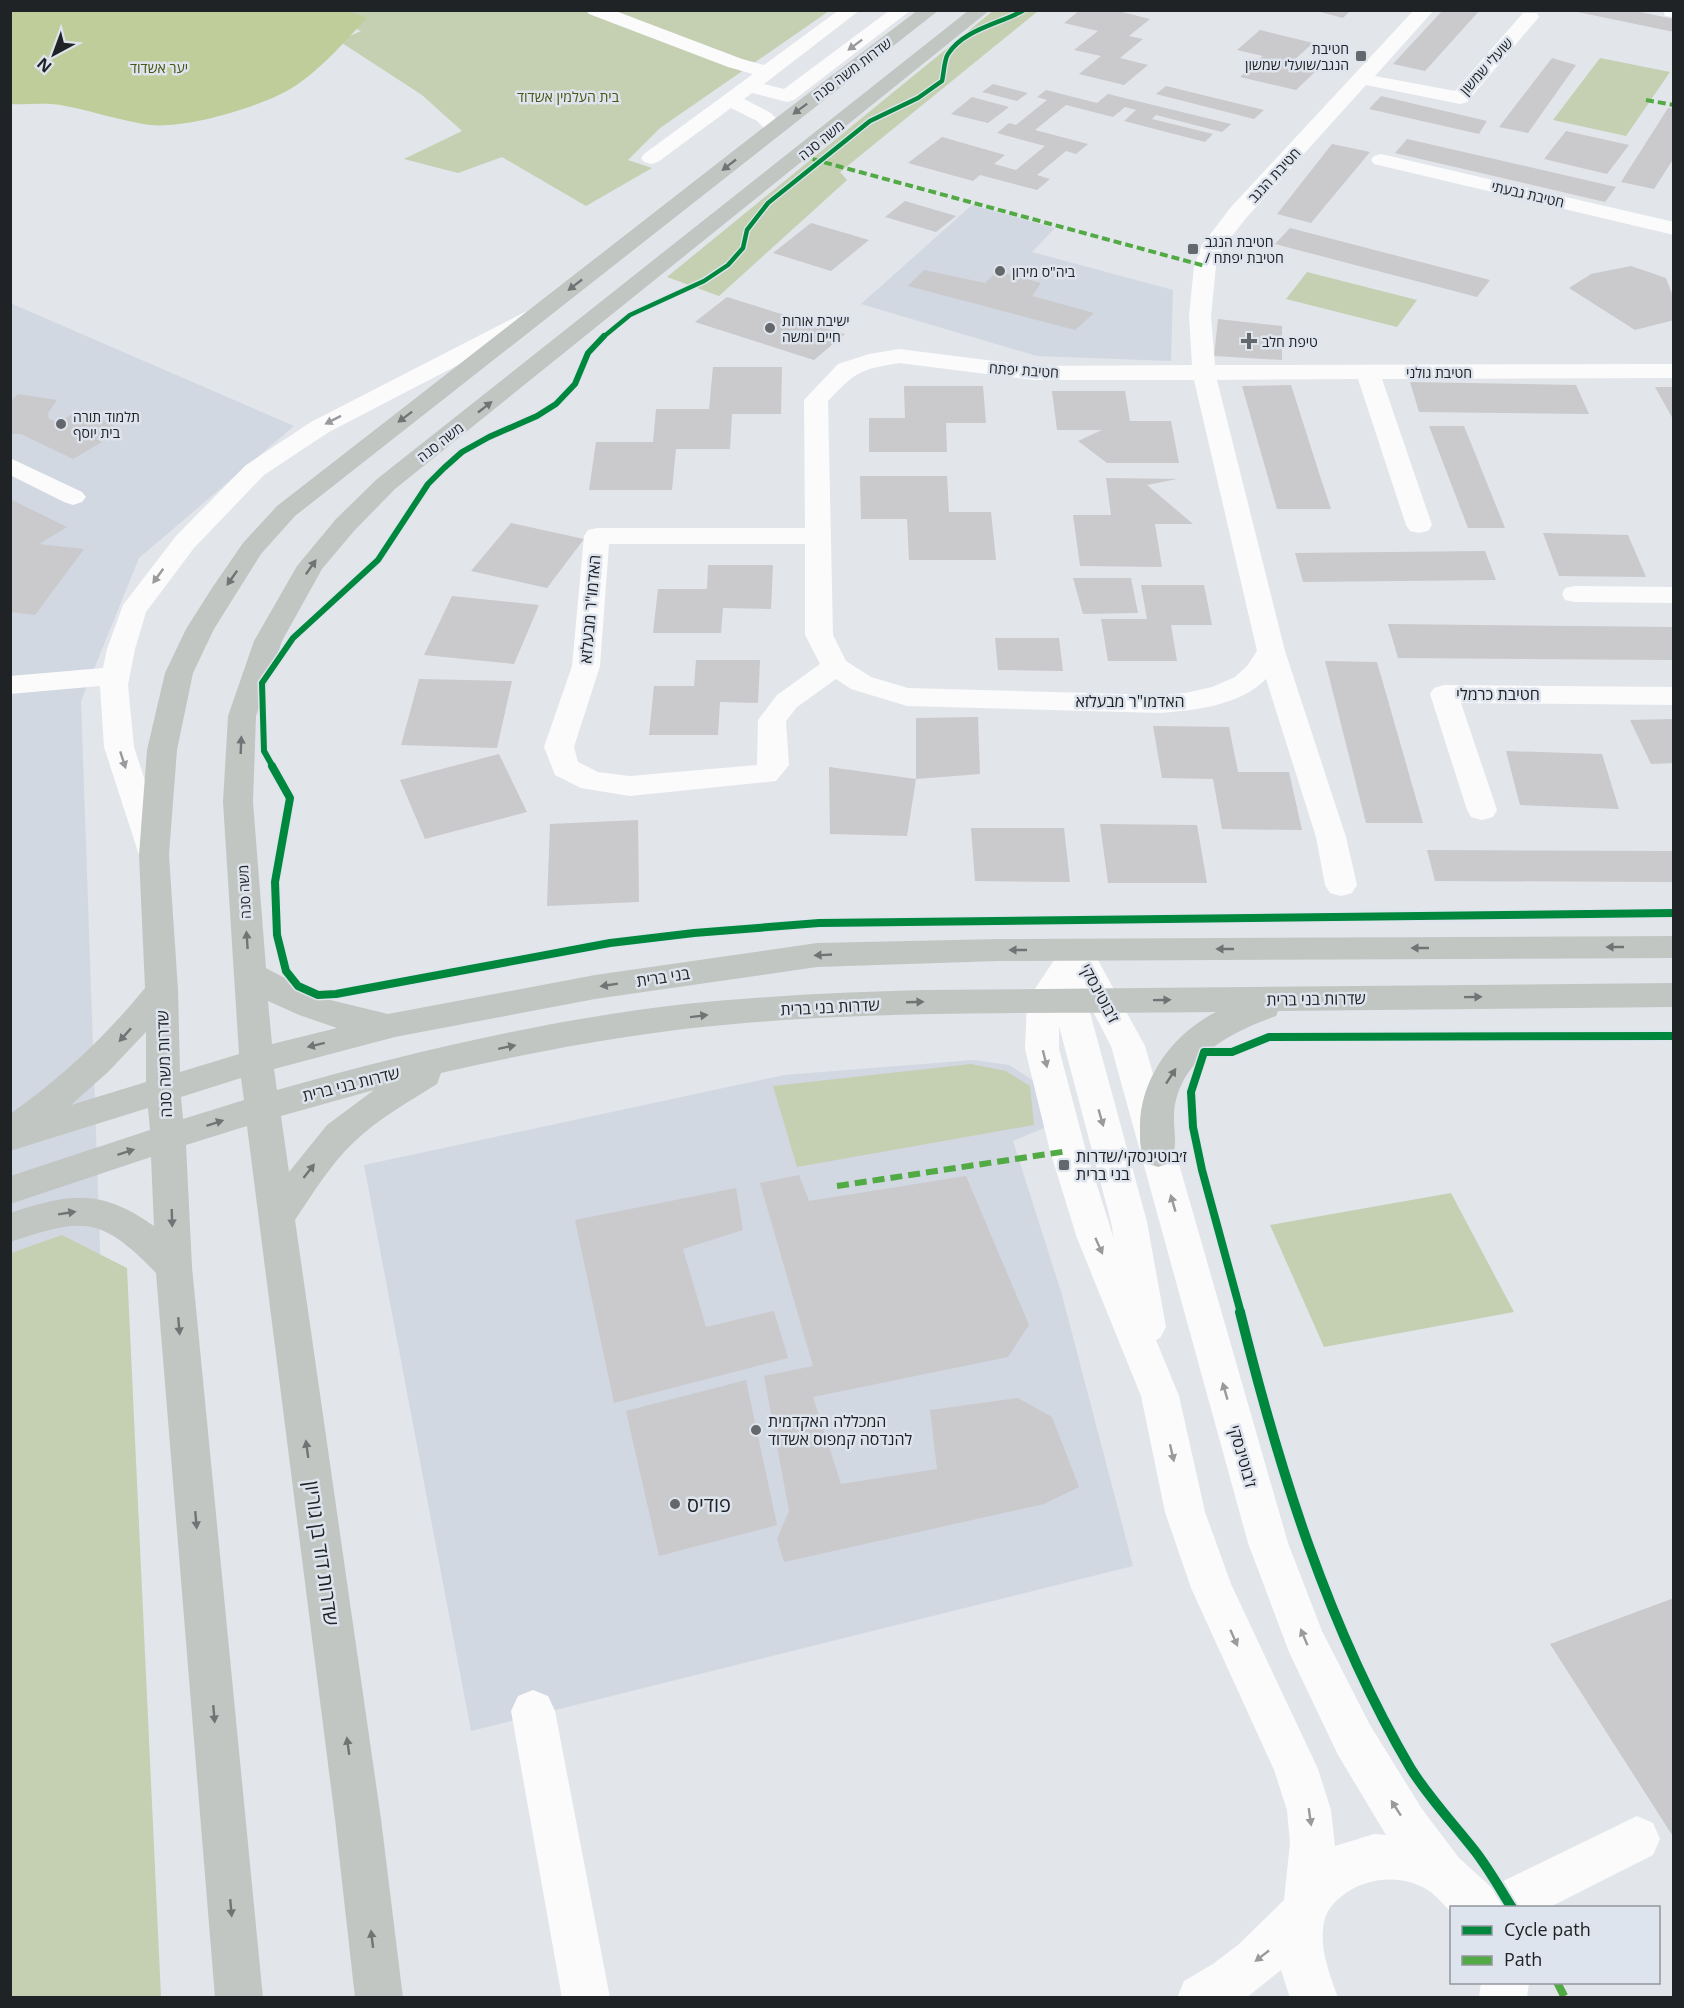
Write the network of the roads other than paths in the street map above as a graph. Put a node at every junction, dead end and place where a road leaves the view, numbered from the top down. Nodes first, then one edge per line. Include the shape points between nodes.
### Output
1 (595, 10) edge
2 (852, 10) edge
3 (902, 10) edge
4 (930, 10) edge
5 (981, 10) edge
6 (1425, 10) edge
7 (1530, 17) dead end
8 (768, 72) junction
9 (1364, 79) junction
10 (750, 86) junction
11 (730, 100) junction
12 (774, 128) junction
13 (651, 159) dead end
14 (1382, 160) dead end
15 (1674, 229) edge
16 (535, 316) junction
17 (846, 369) joint
18 (1674, 371) edge
19 (1368, 372) junction
20 (1204, 374) junction
21 (10, 465) edge
22 (73, 497) dead end
23 (1419, 525) dead end
24 (818, 536) junction
25 (1575, 594) dead end
26 (1674, 595) edge
27 (1271, 651) junction
28 (835, 666) junction
29 (116, 676) junction
30 (10, 685) edge
31 (1674, 696) edge
32 (1482, 810) dead end
33 (154, 855) junction
34 (1341, 885) dead end
35 (1674, 947) edge
36 (1077, 950) junction
37 (249, 973) junction
38 (162, 990) junction
39 (1674, 995) edge
40 (1288, 999) junction
41 (1103, 1000) junction
42 (1056, 1001) junction
43 (395, 1025) junction
44 (450, 1059) junction
45 (256, 1061) junction
46 (163, 1089) junction
47 (262, 1108) junction
48 (10, 1132) edge
49 (10, 1138) edge
50 (168, 1138) junction
51 (1158, 1153) junction
52 (10, 1190) edge
53 (276, 1220) junction
54 (10, 1228) edge
55 (174, 1267) junction
56 (533, 1711) dead end
57 (1637, 1839) dead end
58 (1442, 1873) junction
59 (1478, 1906) edge
60 (1502, 1906) edge
61 (1305, 1908) junction
62 (239, 1998) edge
63 (379, 1998) edge
64 (586, 1998) edge
65 (1201, 1998) edge
66 (1314, 1998) edge

1 - 8 street
2 - 8 street
3 -> 10 street via 787,96
4 -> 12 main road, שדרות משה סנה
37 -> 5 main road, משה סנה via 238,802 242,716 268,641 310,566 386,484
6 - 9 street, חטיבת הנגב
7 - 9 street, שועלי שמשון via 1460,98
8 - 10 street
9 - 20 street, חטיבת הנגב via 1213,245 1205,266 1200,316
10 - 11 street
11 - 12 street via 764,117
11 - 13 street
12 -> 16 main road
14 - 15 street, חטיבת גבעתי
16 -> 29 street via 320,427 255,470 184,542 133,611
16 -> 33 main road via 286,511 252,549 200,629 179,673 162,750
17 - 20 street, חטיבת יפתח via 899,356 1033,372
17 - 24 street, האדמו"ר מבעלזא via 816,400
18 - 19 street, חטיבת גולני
19 - 20 street, חטיבת גולני
19 - 23 street
20 - 27 street
21 - 22 street
24 - 28 street, האדמו"ר מבעלזא via 819,635
24 - 28 street, האדמו"ר מבעלזא via 597,536 586,666 559,747 565,768 592,782 630,786 766,774 774,765 772,720 787,701
25 - 26 street
27 - 28 street, האדמו"ר מבעלזא via 1254,675 1238,686 1187,703 1160,704 907,697 861,683
27 - 34 street via 1331,837
29 - 30 street
29 -> 33 street via 119,747
31 - 32 street, חטיבת כרמלי via 1444,694
33 - 38 main road
35 -> 36 main road
36 - 41 street, ז'בוטינסקי
36 - 42 street, ז'בוטינסקי
36 -> 43 main road, בני ברית via 817,955 595,987
37 - 43 main road via 307,1007 360,1021
37 - 45 main road, משה סנה
38 - 46 main road, שדרות משה סנה
38 -> 48 main road via 86,1075
40 -> 39 main road, שדרות בני ברית
41 -> 40 main road, שדרות בני ברית
51 -> 40 main road via 1157,1110 1166,1081 1192,1046 1233,1018
41 - 42 main road, שדרות בני ברית
41 - 51 street, ז'בוטינסקי via 1128,1046
44 -> 42 main road, שדרות בני ברית via 626,1025 709,1015 917,1002
42 -> 61 street via 1042,1049 1095,1238 1160,1396 1185,1512 1212,1588 1296,1769 1309,1810 1313,1843
43 -> 45 main road, בני ברית
44 - 47 main road, שדרות בני ברית
53 -> 44 main road via 304,1178 349,1125
45 - 46 main road
45 - 47 main road
46 - 49 main road
46 - 50 main road, שדרות משה סנה
50 -> 47 main road, שדרות בני ברית
47 - 53 main road, שדרות דוד בן גוריון
52 -> 50 main road, שדרות בני ברית
50 -> 55 main road
58 -> 51 street, ז'בוטינסקי via 1365,1759 1304,1638 1268,1543
63 -> 53 main road, שדרות דוד בן גוריון
54 -> 55 main road via 69,1211 96,1214 134,1232
55 -> 62 main road
56 - 64 street
57 - 60 street
58 - 59 street
58 - 61 street via 1403,1857 1360,1858 1346,1862 1323,1878
61 -> 65 street via 1273,1947
61 - 66 street via 1299,1937 1300,1960

